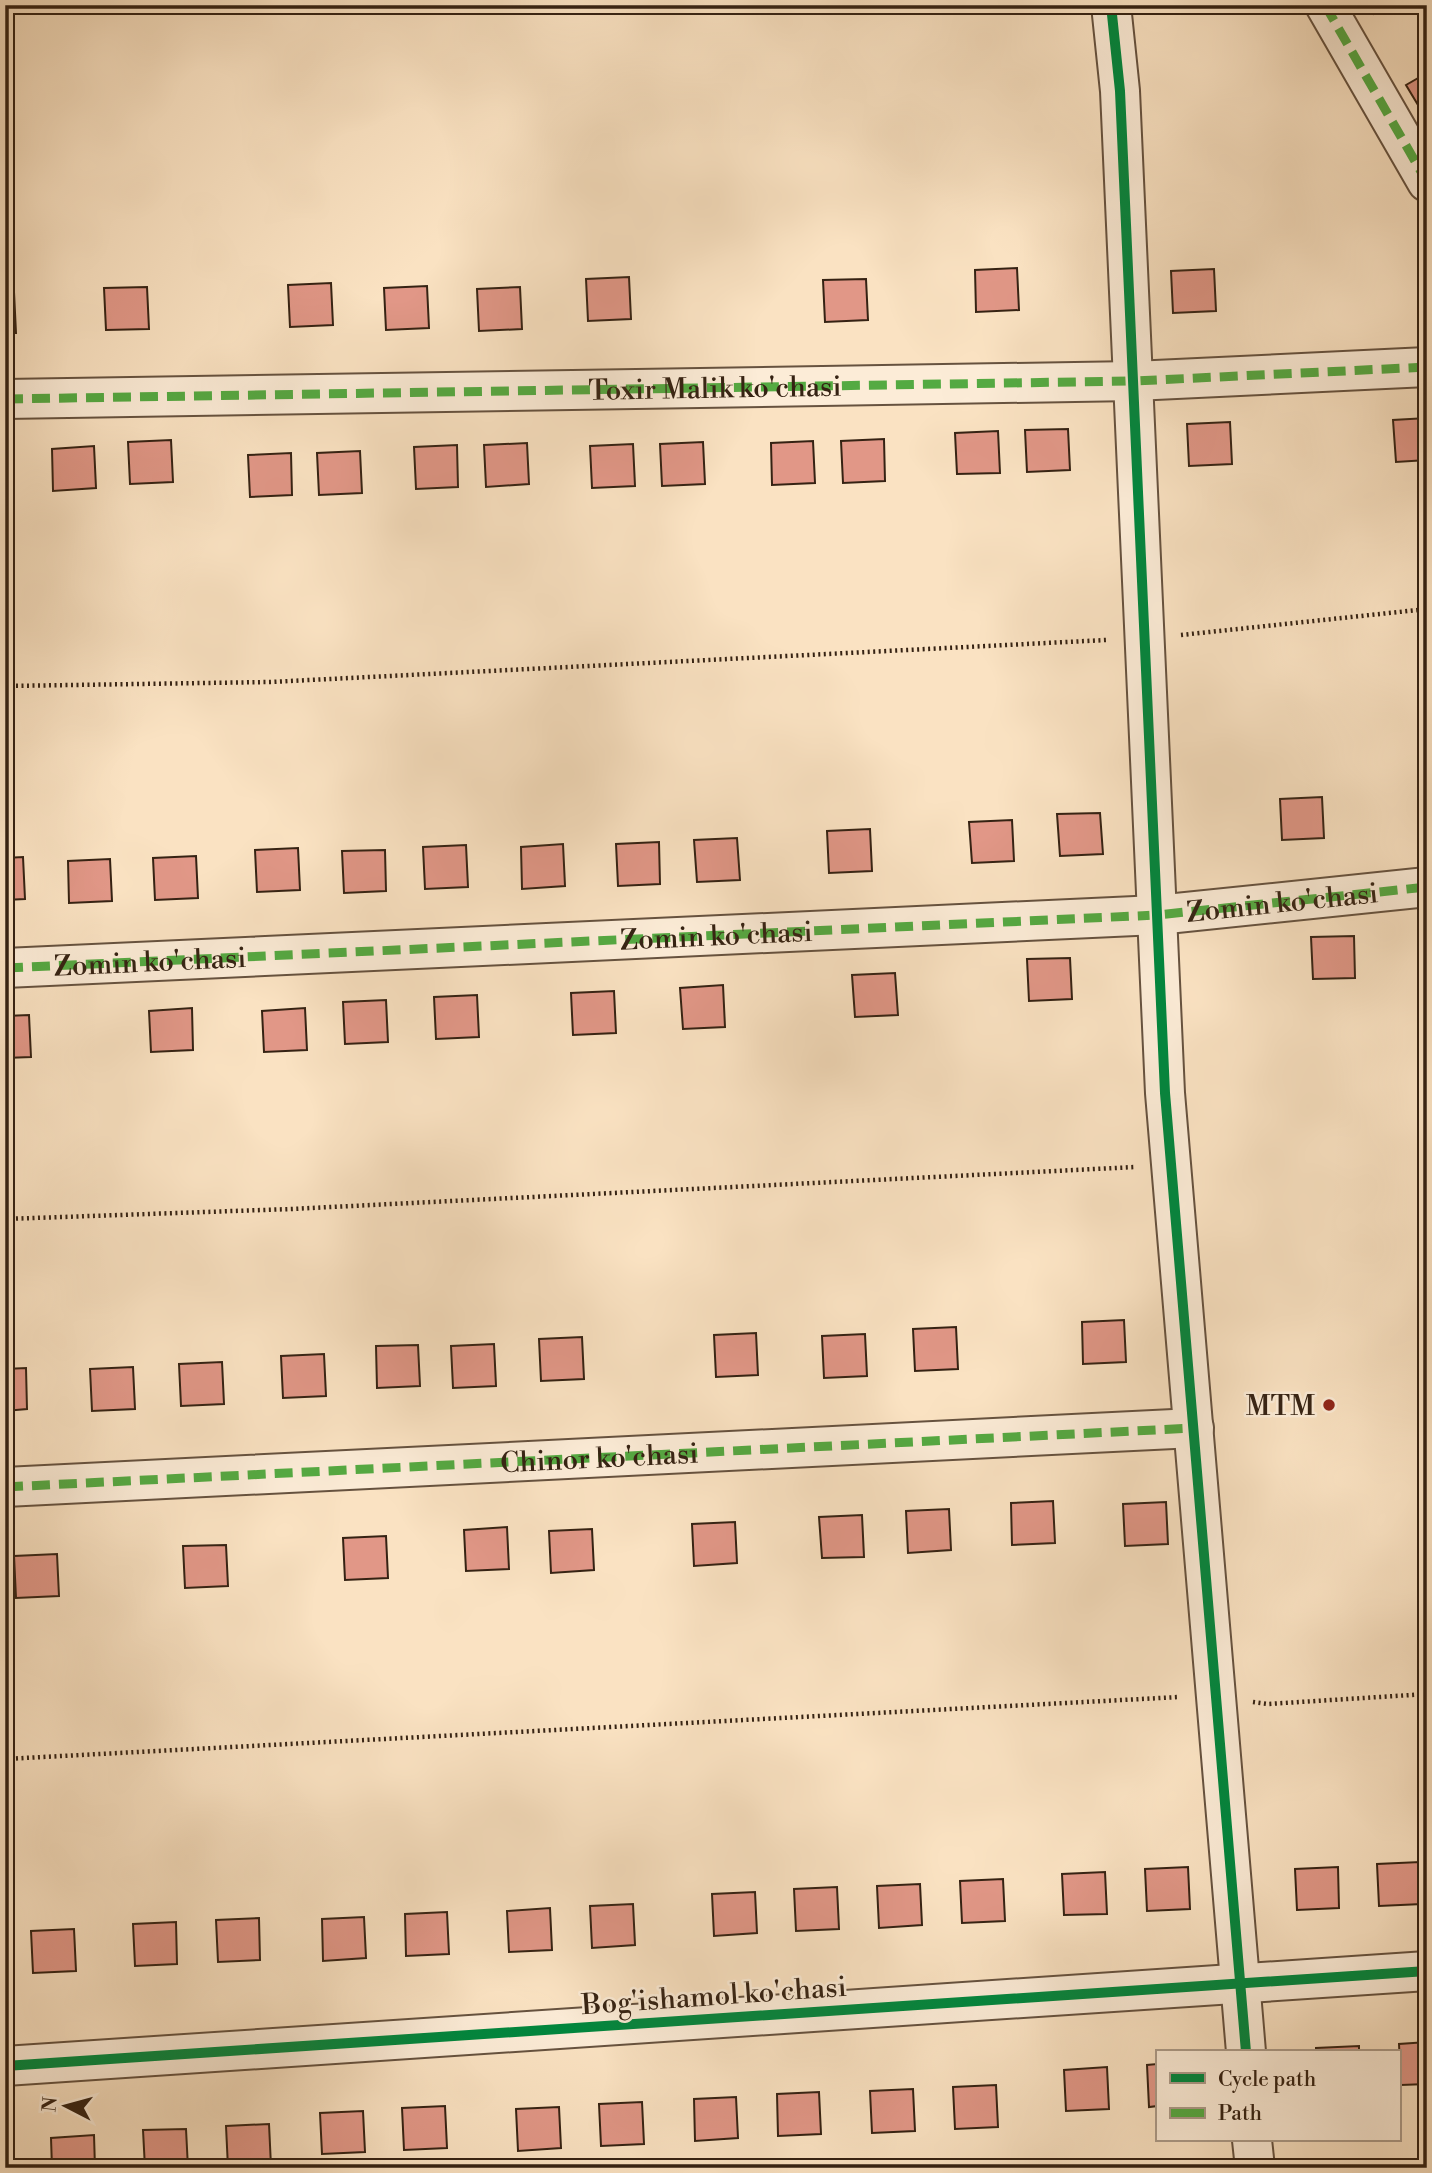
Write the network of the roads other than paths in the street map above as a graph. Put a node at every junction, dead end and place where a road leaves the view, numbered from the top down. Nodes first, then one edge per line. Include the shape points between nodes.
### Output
1 (1111, 5) edge
2 (1325, 5) edge
3 (1427, 182) edge
4 (1427, 367) edge
5 (1133, 381) junction
6 (5, 399) edge
7 (1427, 887) edge
8 (1157, 915) junction
9 (5, 968) edge
10 (1194, 1427) junction
11 (5, 1487) edge
12 (1427, 1971) edge
13 (1240, 1983) junction
14 (1246, 2050) edge
15 (5, 2066) edge
16 (1252, 2142) edge
17 (1255, 2168) edge

1 - 5 street via 1120,91
2 - 3 street
4 - 5 street, Toxir Malik ko'chasi
5 - 6 street, Toxir Malik ko'chasi
5 - 8 street
7 - 8 street, Zomin ko'chasi
8 - 9 street, Zomin ko'chasi
8 - 10 street via 1171,1165
10 - 11 street, Chinor ko'chasi
10 - 13 street
12 - 13 street, Bog'ishamol ko'chasi
13 - 14 street
13 - 15 street, Bog'ishamol ko'chasi
16 - 17 street

